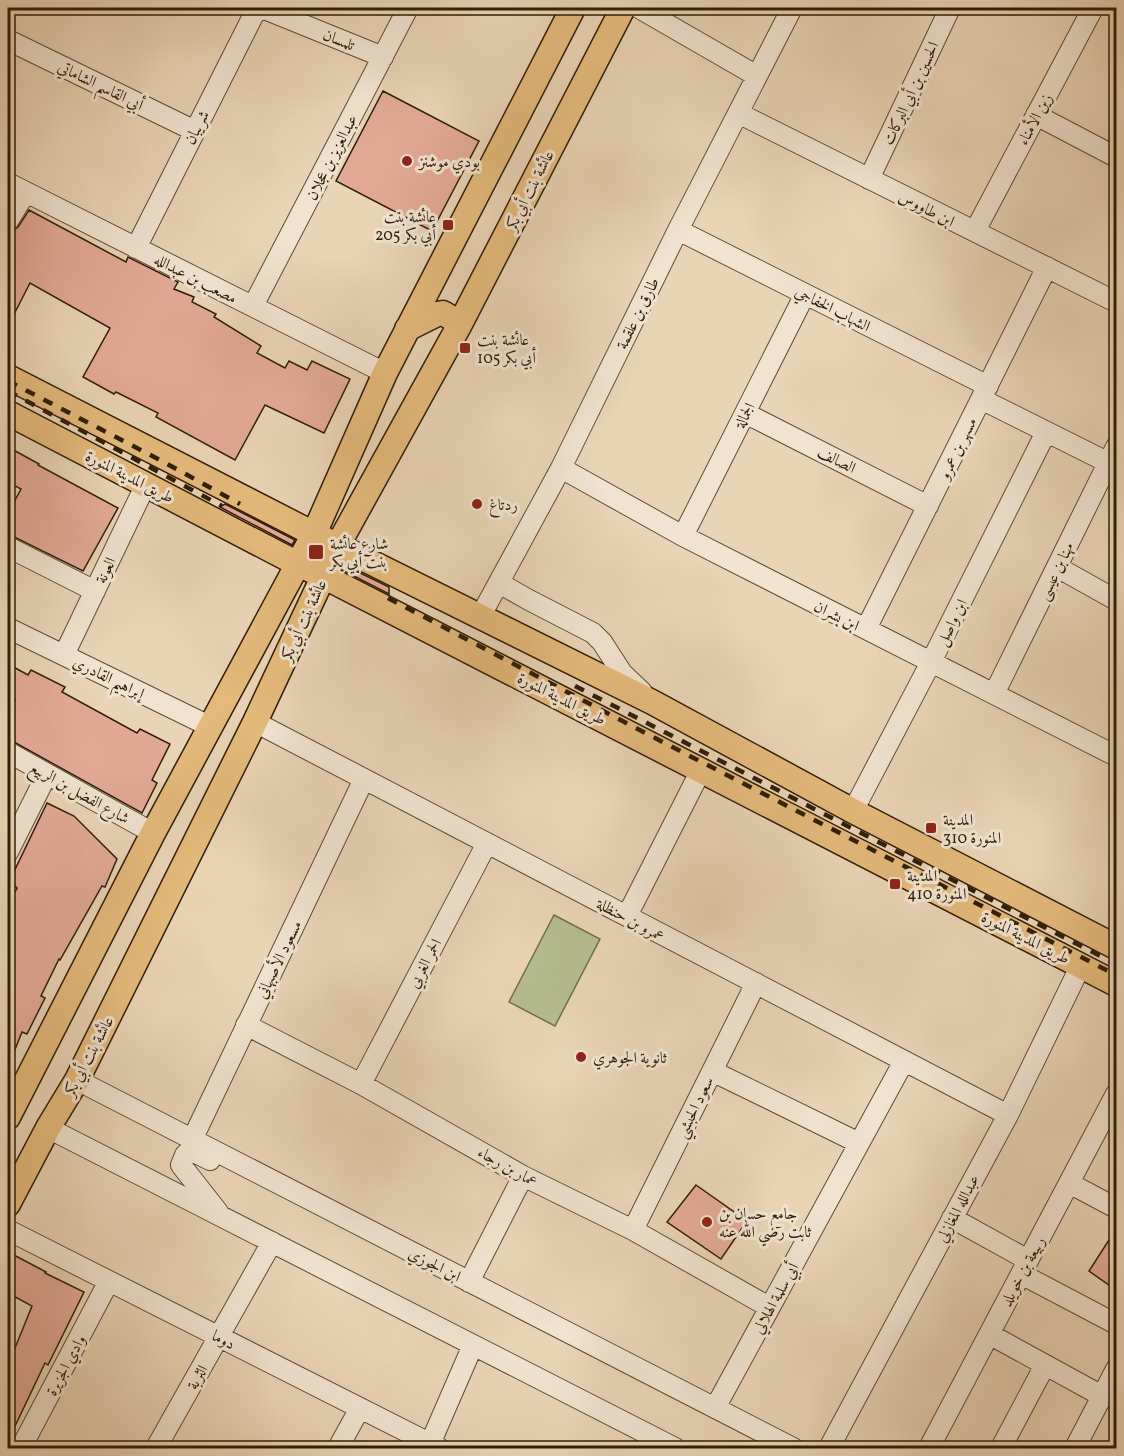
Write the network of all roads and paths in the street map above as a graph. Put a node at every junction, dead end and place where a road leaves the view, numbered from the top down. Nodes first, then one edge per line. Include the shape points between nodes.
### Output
1 (256, 8) edge
2 (262, 8) edge
3 (408, 8) edge
4 (573, 8) edge
5 (639, 8) edge
6 (792, 8) edge
7 (950, 8) edge
8 (1093, 8) edge
9 (618, 13) edge
10 (8, 40) edge
11 (383, 57) junction
12 (757, 76) junction
13 (738, 113) junction
14 (1036, 115) junction
15 (195, 131) junction
16 (1116, 157) edge
17 (869, 179) junction
18 (8, 183) edge
19 (26, 192) junction
20 (8, 221) edge
21 (678, 230) junction
22 (975, 231) junction
23 (136, 248) junction
24 (1047, 267) junction
25 (805, 294) junction
26 (1116, 302) edge
27 (253, 306) junction
28 (459, 326) junction
29 (407, 329) junction
30 (385, 373) junction
31 (8, 377) edge
32 (984, 393) junction
33 (8, 413) edge
34 (745, 413) junction
35 (1046, 432) junction
36 (1113, 455) edge
37 (561, 468) junction
38 (146, 484) junction
39 (928, 506) junction
40 (314, 534) junction
41 (683, 536) junction
42 (338, 545) junction
43 (8, 547) edge
44 (296, 563) junction
45 (1057, 567) junction
46 (324, 576) junction
47 (499, 583) junction
48 (95, 591) junction
49 (1116, 600) edge
50 (480, 617) junction
51 (8, 628) edge
52 (867, 629) junction
53 (64, 655) junction
54 (931, 662) junction
55 (994, 694) junction
56 (652, 702) junction
57 (255, 722) junction
58 (209, 726) junction
59 (8, 752) edge
60 (1116, 756) edge
61 (701, 770) junction
62 (47, 774) junction
63 (364, 779) junction
64 (853, 811) junction
65 (153, 833) junction
66 (487, 843) junction
67 (8, 852) edge
68 (627, 916) junction
69 (1116, 947) edge
70 (1081, 966) junction
71 (756, 983) junction
72 (1116, 984) edge
73 (246, 1025) junction
74 (904, 1061) junction
75 (712, 1071) junction
76 (77, 1080) junction
77 (361, 1083) junction
78 (1116, 1094) edge
79 (1008, 1114) junction
80 (8, 1117) edge
81 (48, 1128) junction
82 (192, 1140) junction
83 (859, 1143) junction
84 (523, 1176) junction
85 (271, 1180) junction
86 (1069, 1183) junction
87 (8, 1204) edge
88 (1116, 1208) edge
89 (222, 1217) junction
90 (952, 1218) junction
91 (8, 1230) edge
92 (633, 1230) junction
93 (272, 1242) junction
94 (1025, 1267) junction
95 (109, 1281) junction
96 (469, 1282) junction
97 (770, 1307) junction
98 (1116, 1324) edge
99 (989, 1334) junction
100 (219, 1337) junction
101 (473, 1345) junction
102 (1045, 1365) junction
103 (1116, 1370) edge
104 (1102, 1396) junction
105 (360, 1408) junction
106 (715, 1408) junction
107 (435, 1446) edge
108 (21, 1449) edge
109 (156, 1449) edge
110 (338, 1449) edge
111 (675, 1449) edge
112 (793, 1449) edge
113 (829, 1449) edge
114 (928, 1449) edge
115 (1001, 1449) edge
116 (1075, 1449) edge

1 - 15 street, شريبان
2 - 11 street, تلمسان
3 - 11 street, عبدالعزيز بن عجلان
4 - 29 main road, عائشة بنت أبي بكر
5 - 12 street
6 - 12 street, طارق بن علقمة
7 - 17 street, الحسين بن أبي البركات
8 - 14 street, زين الأمناء
9 - 28 main road, عائشة بنت أبي بكر
10 - 15 street, أبي القاسم الشاماتي
11 - 27 street, عبدالعزيز بن عجلان
12 - 13 street, طارق بن علقمة
13 - 17 street, ابن طاووس
13 - 21 street, طارق بن علقمة
14 - 16 street
14 - 22 street, زين الأمناء
15 - 23 street, شريبان
17 - 22 street, ابن طاووس
18 - 19 street, مصعب بن عبدالله
19 - 20 street
19 - 23 street, مصعب بن عبدالله
21 - 25 street, الشهاب الخفاجي
21 - 37 street, طارق بن علقمة
22 - 24 street, ابن طاووس
23 - 27 street, مصعب بن عبدالله
24 - 26 street, ابن طاووس
24 - 32 street, مسهر بن عمرو
25 - 32 street, الشهاب الخفاجي
25 - 34 street, الجمالة
27 - 30 street, مصعب بن عبدالله
28 - 29 main road via 443,313
28 - 42 main road, عائشة بنت أبي بكر
29 - 30 main road, عائشة بنت أبي بكر
30 - 40 main road, عائشة بنت أبي بكر
31 - 40 main road, طريق المدينة المنورة
32 - 35 street, الشهاب الخفاجي
32 - 39 street, مسهر بن عمرو
33 - 38 main road, طريق المدينة المنورة
34 - 39 street, الصالف
34 - 41 street, الجمالة
35 - 36 street, الشهاب الخفاجي
35 - 54 street, ابن واصل
36 - 45 street, مهنا بن عيسى
37 - 41 street, ابن بشران
37 - 47 street, طارق بن علقمة
38 - 44 main road, طريق المدينة المنورة
38 - 48 street, العونة
39 - 52 street, مسهر بن عمرو
40 - 42 main road, طريق المدينة المنورة
40 - 44 main road, عائشة بنت أبي بكر
41 - 52 street, ابن بشران
42 - 46 main road, عائشة بنت أبي بكر
42 - 50 main road, طريق المدينة المنورة
43 - 48 street
44 - 46 main road, طريق المدينة المنورة
44 - 58 main road, عائشة بنت أبي بكر
45 - 49 street
45 - 55 street, مهنا بن عيسى
46 - 57 main road, عائشة بنت أبي بكر
46 - 61 main road, طريق المدينة المنورة
47 - 50 street, طارق بن علقمة
47 - 56 street, طريق المدينة المنورة via 593,633 622,673
48 - 53 street, العونة
50 - 56 main road, طريق المدينة المنورة
51 - 53 street, إبراهيم القادري
52 - 54 street, ابن بشران
53 - 58 street, إبراهيم القادري
54 - 55 street, ابن بشران
54 - 64 street, ابن واصل
55 - 60 street, ابن بشران
56 - 64 main road, طريق المدينة المنورة
57 - 63 street, عمرو بن حنظلة
57 - 76 main road, عائشة بنت أبي بكر
58 - 65 main road, عائشة بنت أبي بكر
59 - 62 street, شارع الفضل بن الربيع
61 - 68 street
61 - 70 main road, طريق المدينة المنورة
62 - 65 street, شارع الفضل بن الربيع
62 - 67 street
63 - 66 street, عمرو بن حنظلة
63 - 73 street, مسعود الأصبهاني
64 - 69 main road, طريق المدينة المنورة
65 - 80 main road, عائشة بنت أبي بكر
66 - 68 street, عمرو بن حنظلة
66 - 77 street, الحمر الغربي
68 - 71 street, عمرو بن حنظلة
70 - 72 main road, طريق المدينة المنورة
70 - 79 street, عبدالله المغازلي
71 - 74 street, عمرو بن حنظلة
71 - 75 street, سعود الحبشي
73 - 77 street, عمار بن رجاء
73 - 82 street, مسعود الأصبهاني
74 - 79 street, عمرو بن حنظلة
74 - 83 street, أبي سلمة الهلالي
75 - 83 street
75 - 92 street, سعود الحبشي
76 - 81 main road, عائشة بنت أبي بكر
76 - 82 street, ابن الجوزي
77 - 84 street, عمار بن رجاء
78 - 86 street, ربيعة بن خويلد
79 - 90 street, عبدالله المغازلي
81 - 87 main road, عائشة بنت أبي بكر
81 - 89 street
82 - 85 street, ابن الجوزي
83 - 97 street, أبي سلمة الهلالي
84 - 92 street, عمار بن رجاء
84 - 96 street
85 - 89 street via 249,1179 190,1150 181,1165
85 - 96 street, ابن الجوزي
86 - 88 street
86 - 94 street, ربيعة بن خويلد
89 - 93 street
90 - 94 street
90 - 113 street, عبدالله المغازلي
91 - 95 street, دوما
92 - 97 street, عمار بن رجاء
93 - 100 street, الثربة
93 - 101 street
94 - 98 street
94 - 99 street, ربيعة بن خويلد
95 - 100 street, دوما
95 - 108 street, وادي الجزيرة
96 - 106 street, ابن الجوزي
97 - 106 street, أبي سلمة الهلالي
99 - 102 street
99 - 114 street, ربيعة بن خويلد
100 - 105 street, دوما
100 - 109 street, الثربة
101 - 107 street
101 - 111 street
102 - 104 street
102 - 115 street
103 - 104 street
104 - 116 street
105 - 107 street, دوما
105 - 110 street
106 - 112 street, ابن الجوزي

